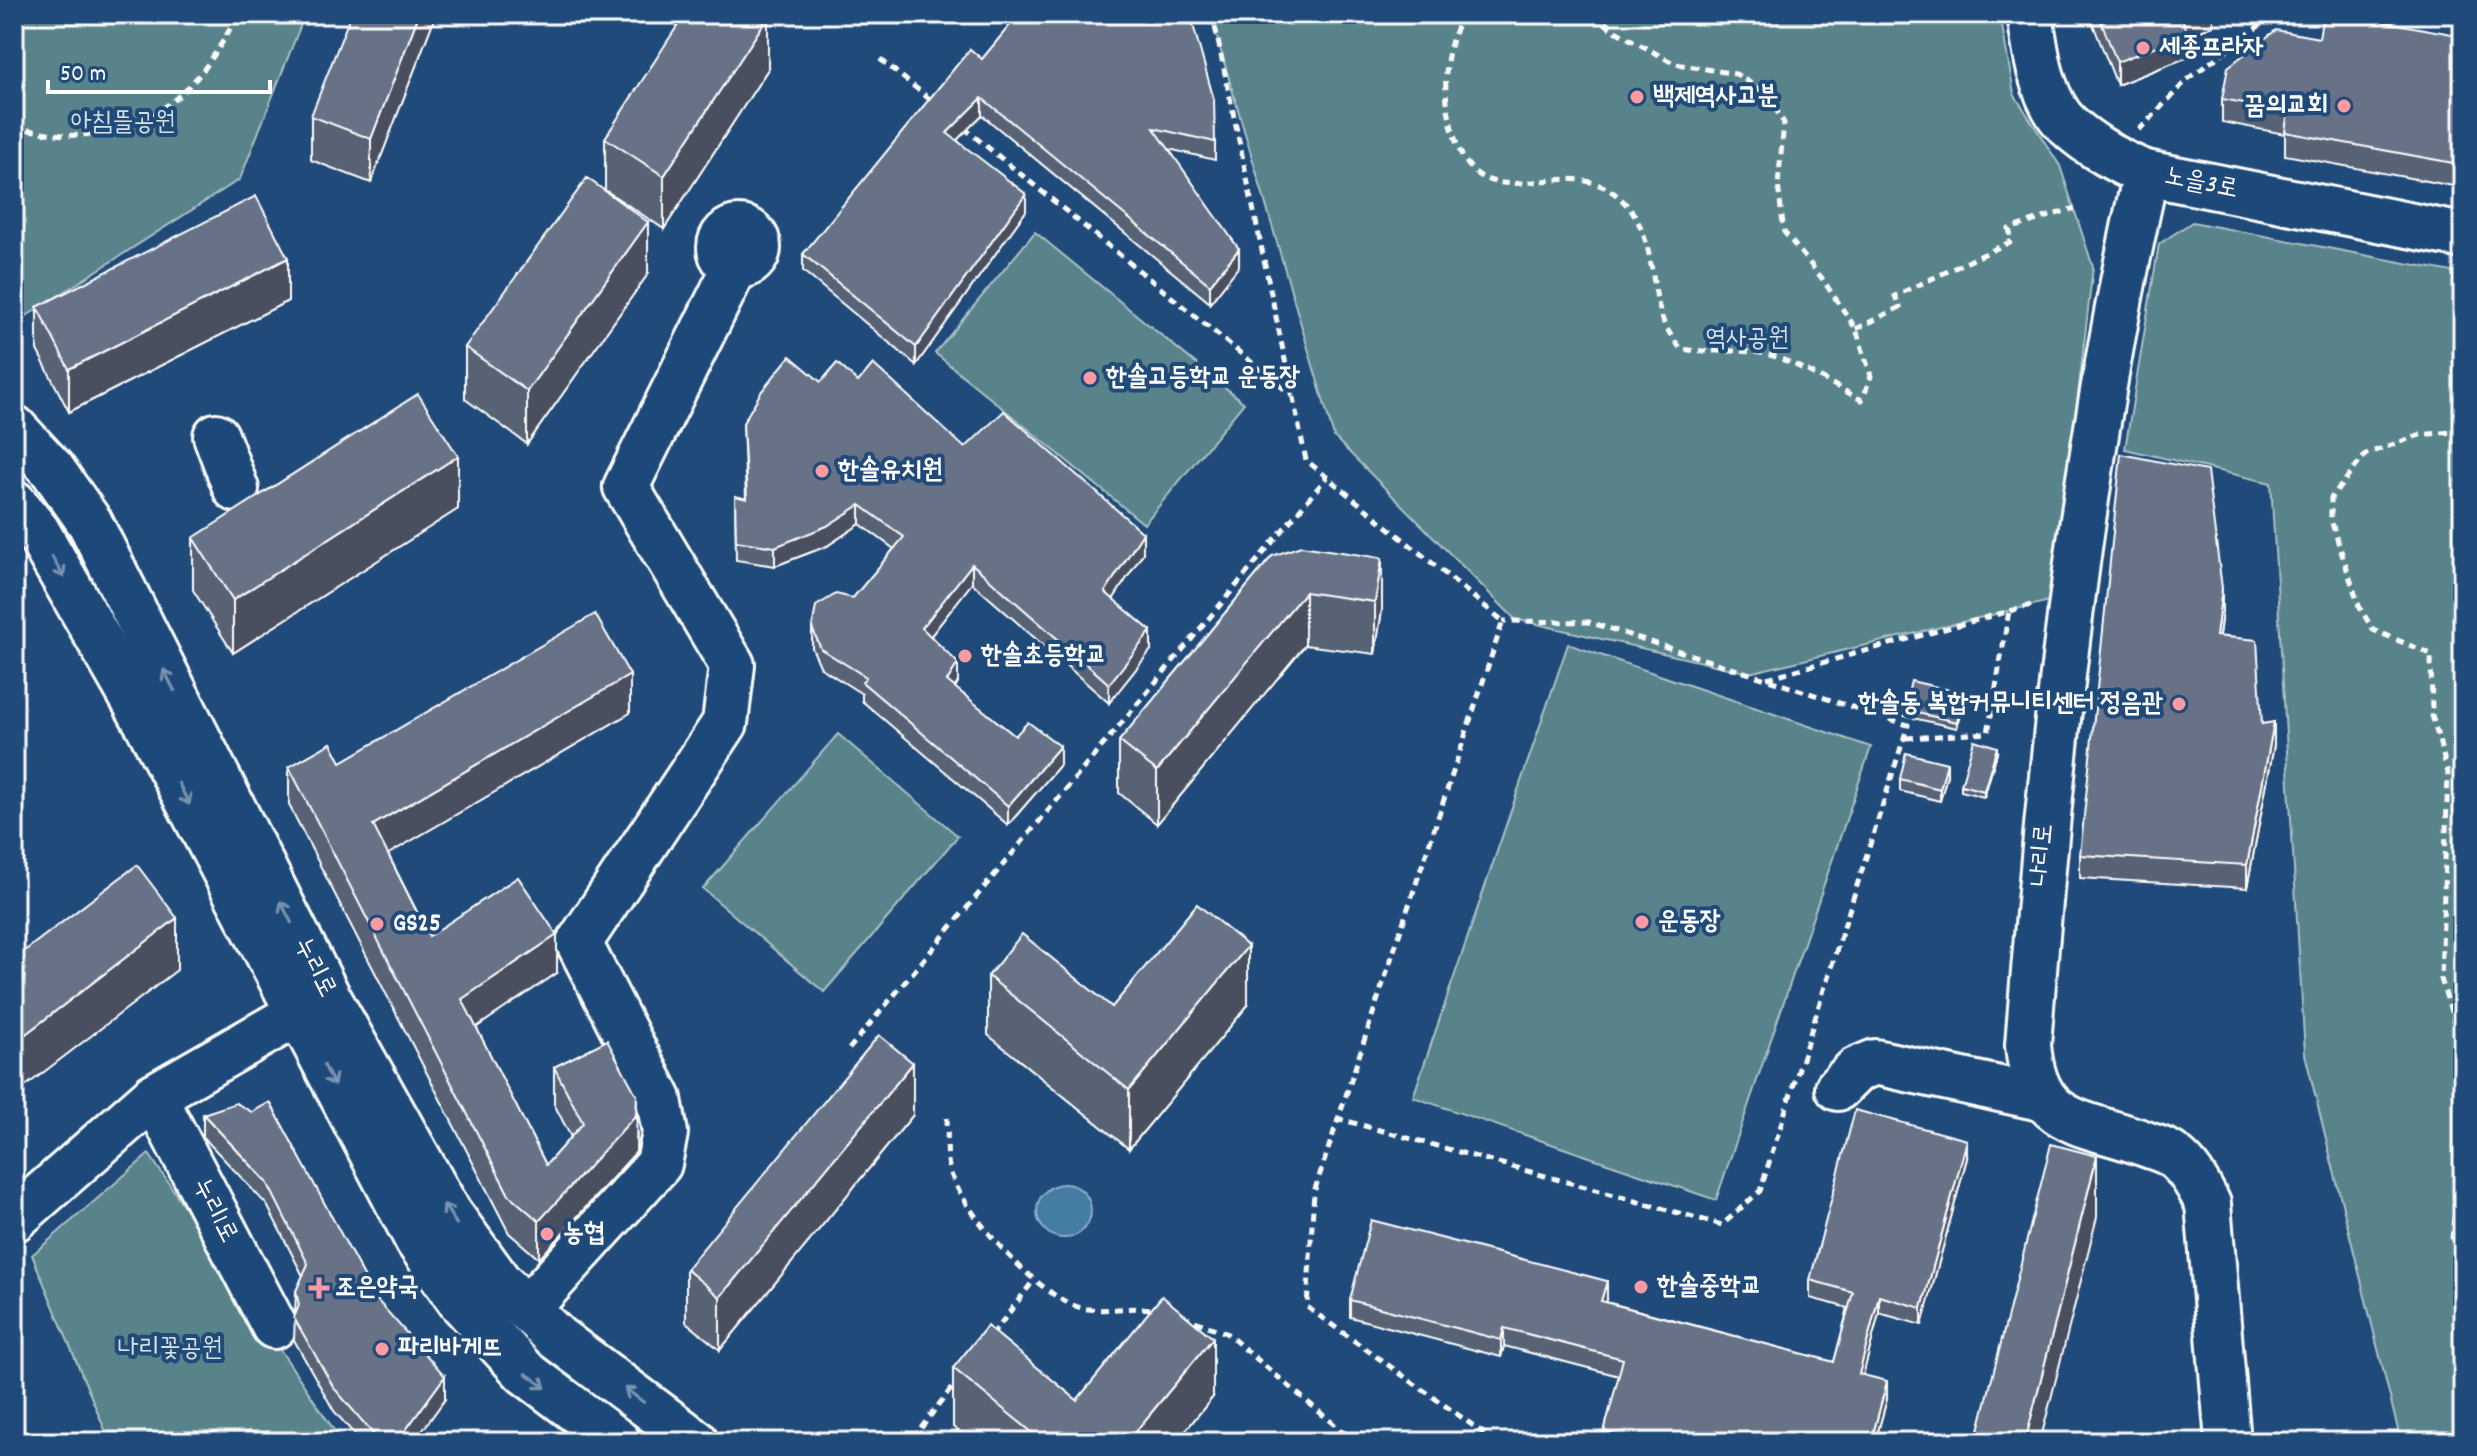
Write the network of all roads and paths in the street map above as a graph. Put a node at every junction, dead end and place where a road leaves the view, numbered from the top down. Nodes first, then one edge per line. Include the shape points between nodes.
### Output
1 (238, 14) edge
2 (1210, 14) edge
3 (1463, 14) edge
4 (1597, 14) edge
5 (2030, 14) edge
6 (2275, 14) edge
7 (880, 59) dead end
8 (941, 108) edge
9 (953, 118) edge
10 (14, 128) edge
11 (2141, 153) junction
12 (2075, 208) dead end
13 (2463, 236) edge
14 (736, 265) dead end
15 (1856, 329) junction
16 (1293, 396) junction
17 (14, 428) edge
18 (2463, 431) edge
19 (216, 436) dead end
20 (1327, 477) junction
21 (236, 489) dead end
22 (14, 503) edge
23 (2039, 603) dead end
24 (2009, 610) junction
25 (1503, 621) junction
26 (1766, 679) junction
27 (1906, 738) junction
28 (312, 1005) junction
29 (849, 1049) dead end
30 (2463, 1051) edge
31 (1838, 1088) dead end
32 (154, 1096) junction
33 (2041, 1098) junction
34 (947, 1118) dead end
35 (1336, 1118) junction
36 (2463, 1120) edge
37 (14, 1219) edge
38 (2463, 1256) edge
39 (1034, 1280) junction
40 (527, 1309) junction
41 (1160, 1311) edge
42 (1175, 1314) edge
43 (274, 1326) dead end
44 (987, 1341) edge
45 (959, 1379) dead end
46 (921, 1428) dead end
47 (618, 1442) edge
48 (696, 1442) edge
49 (1355, 1442) edge
50 (1496, 1442) edge
51 (2228, 1442) edge

1 - 10 path via 184,95 137,123 80,136
2 - 16 path
3 - 15 path via 1446,53 1447,103 1453,138 1464,161 1482,179 1509,184 1568,179 1603,186 1621,199 1643,229 1664,323 1681,349 1774,356 1862,400 1871,376
4 - 15 path via 1610,28 1675,64 1736,74 1766,93 1784,123 1778,185 1784,232
5 - 11 street, 노을3로 via 2037,66 2060,116 2119,164
6 - 11 path via 2188,79
7 - 8 path
9 - 16 path
11 - 13 street, 노을3로
11 - 33 street, 나리로 via 2076,565 2048,790 2028,1045 2030,1074
12 - 15 path via 2009,229 2012,241 1895,296 1900,307
14 - 40 street via 626,487 732,665 725,723 579,943 659,1099 665,1133 659,1164
16 - 20 path via 1306,460
28 -> 17 street, 누리로 via 90,523 52,469
18 - 30 path via 2420,435 2366,454 2331,498 2331,520 2359,606 2373,630 2431,654 2432,715 2448,773 2441,979
19 - 21 street
20 - 25 path
20 - 29 path
22 -> 28 street, 누리로 via 37,531
23 - 24 path
24 - 26 path
24 - 27 path via 1988,733
25 - 26 path via 1589,622
25 - 35 path
26 - 27 path via 1908,725
27 - 35 path via 1760,1191 1722,1225
28 - 32 street
40 -> 28 street, 누리로 via 499,1282 449,1213
28 -> 47 street, 누리로 via 418,1241 461,1302 525,1372
31 - 33 street via 1856,1070 1875,1062
32 - 37 street
32 - 43 street, 누리1로
33 - 51 street via 2066,1117 2170,1153 2194,1176 2208,1204
34 - 39 path via 949,1168 967,1204
35 - 50 path via 1314,1192 1307,1307
36 - 38 path via 2452,1240
39 - 41 path via 1081,1308
39 - 44 path
48 -> 40 street, 누리로 via 557,1338
42 - 49 path via 1226,1333
45 - 46 path

